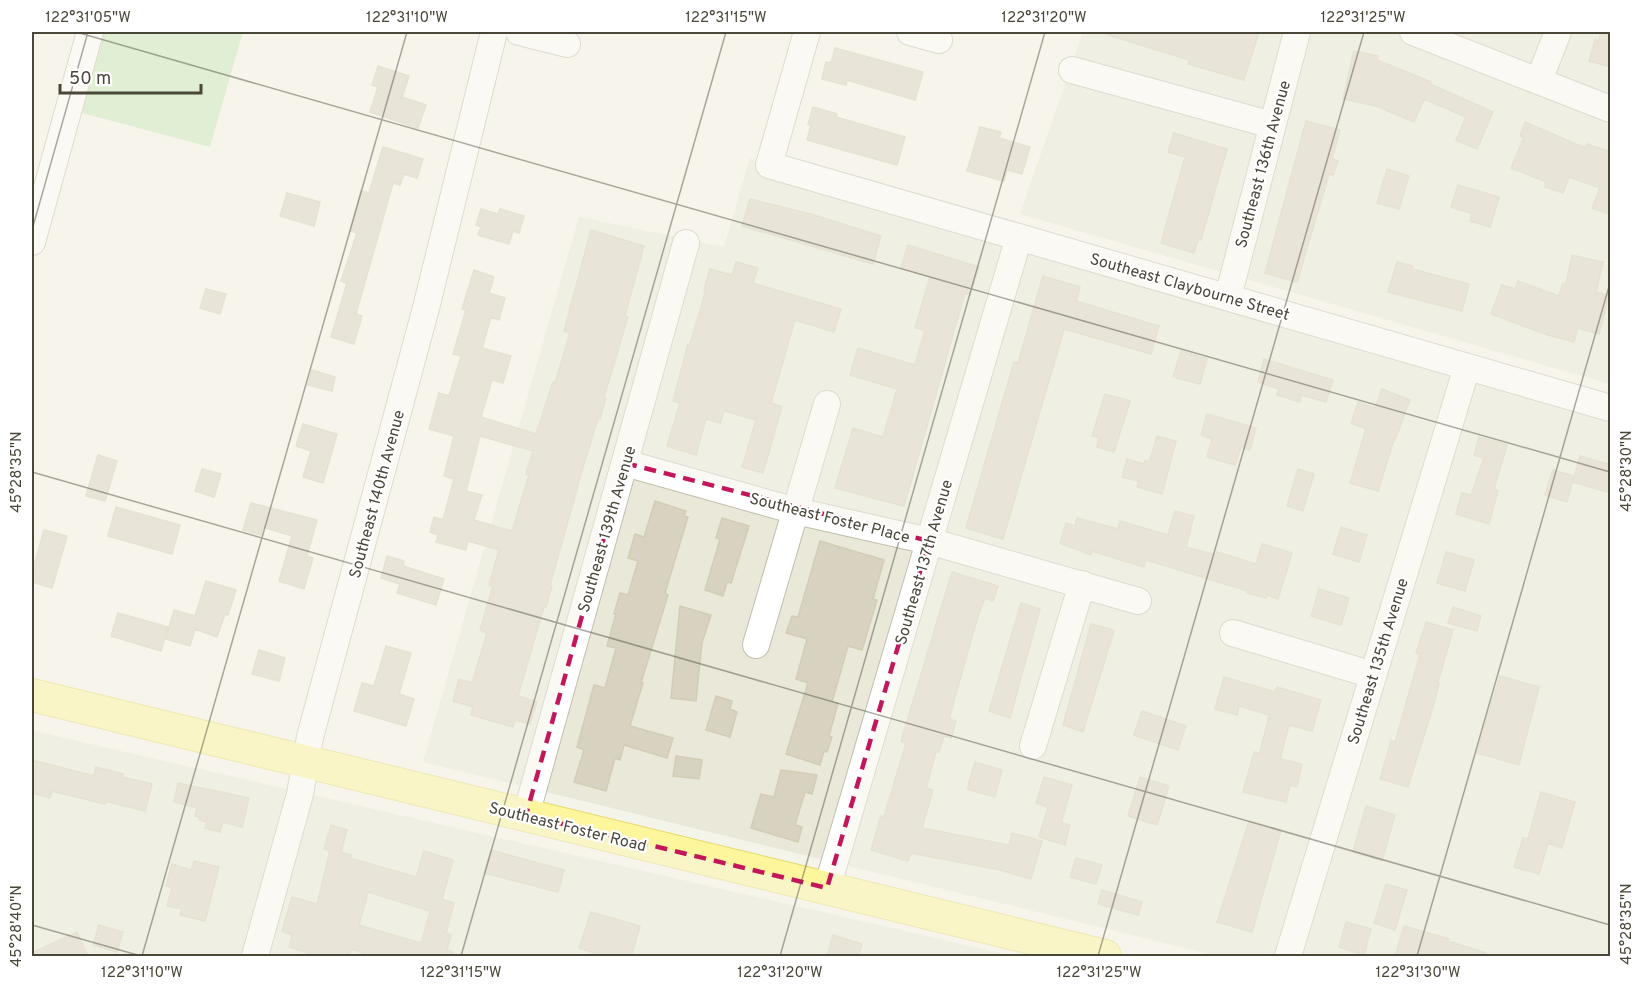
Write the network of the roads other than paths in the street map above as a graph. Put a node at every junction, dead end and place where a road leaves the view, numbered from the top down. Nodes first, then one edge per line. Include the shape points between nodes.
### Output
1 (90, 32) edge
2 (494, 32) edge
3 (519, 32) edge
4 (807, 32) edge
5 (910, 32) edge
6 (1297, 32) edge
7 (1413, 32) edge
8 (1558, 32) edge
9 (939, 40) dead end
10 (567, 44) dead end
11 (1072, 70) dead end
12 (1539, 80) junction
13 (1611, 109) edge
14 (1272, 125) junction
15 (1019, 237) junction
16 (32, 242) edge
17 (686, 243) dead end
18 (1228, 297) junction
19 (1467, 367) junction
20 (827, 404) dead end
21 (1611, 408) edge
22 (625, 463) junction
23 (796, 511) junction
24 (929, 541) junction
25 (1082, 584) junction
26 (1138, 601) dead end
27 (1233, 633) dead end
28 (756, 645) dead end
29 (1373, 675) junction
30 (32, 695) edge
31 (1033, 746) dead end
32 (305, 762) junction
33 (526, 815) junction
34 (827, 888) junction
35 (1096, 955) edge
36 (255, 957) edge
37 (1288, 957) edge

1 - 16 street
2 - 32 street, Southeast 140th Avenue via 426,308
3 - 10 street
4 - 15 street, Southeast Claybourne Street via 769,165
5 - 9 street
6 - 14 street, Southeast 136th Avenue
7 - 12 street
8 - 12 street
11 - 14 street
12 - 13 street
14 - 18 street, Southeast 136th Avenue
15 - 18 street, Southeast Claybourne Street
15 - 24 street, Southeast 137th Avenue
17 - 22 street, Southeast 139th Avenue
18 - 19 street, Southeast Claybourne Street
19 - 21 street, Southeast Claybourne Street
19 - 29 street, Southeast 135th Avenue
20 - 23 street
22 - 23 street, Southeast Foster Place
22 - 33 street, Southeast 139th Avenue
23 - 24 street, Southeast Foster Place
23 - 28 street
24 - 25 street, Southeast Foster Place
24 - 34 street, Southeast 137th Avenue
25 - 26 street, Southeast Foster Place
25 - 31 street
27 - 29 street
29 - 37 street, Southeast 135th Avenue
30 - 32 main road, Southeast Foster Road
32 - 33 main road, Southeast Foster Road
32 - 36 street, Southeast 140th Avenue via 300,794
33 - 34 main road, Southeast Foster Road
34 - 35 main road, Southeast Foster Road

